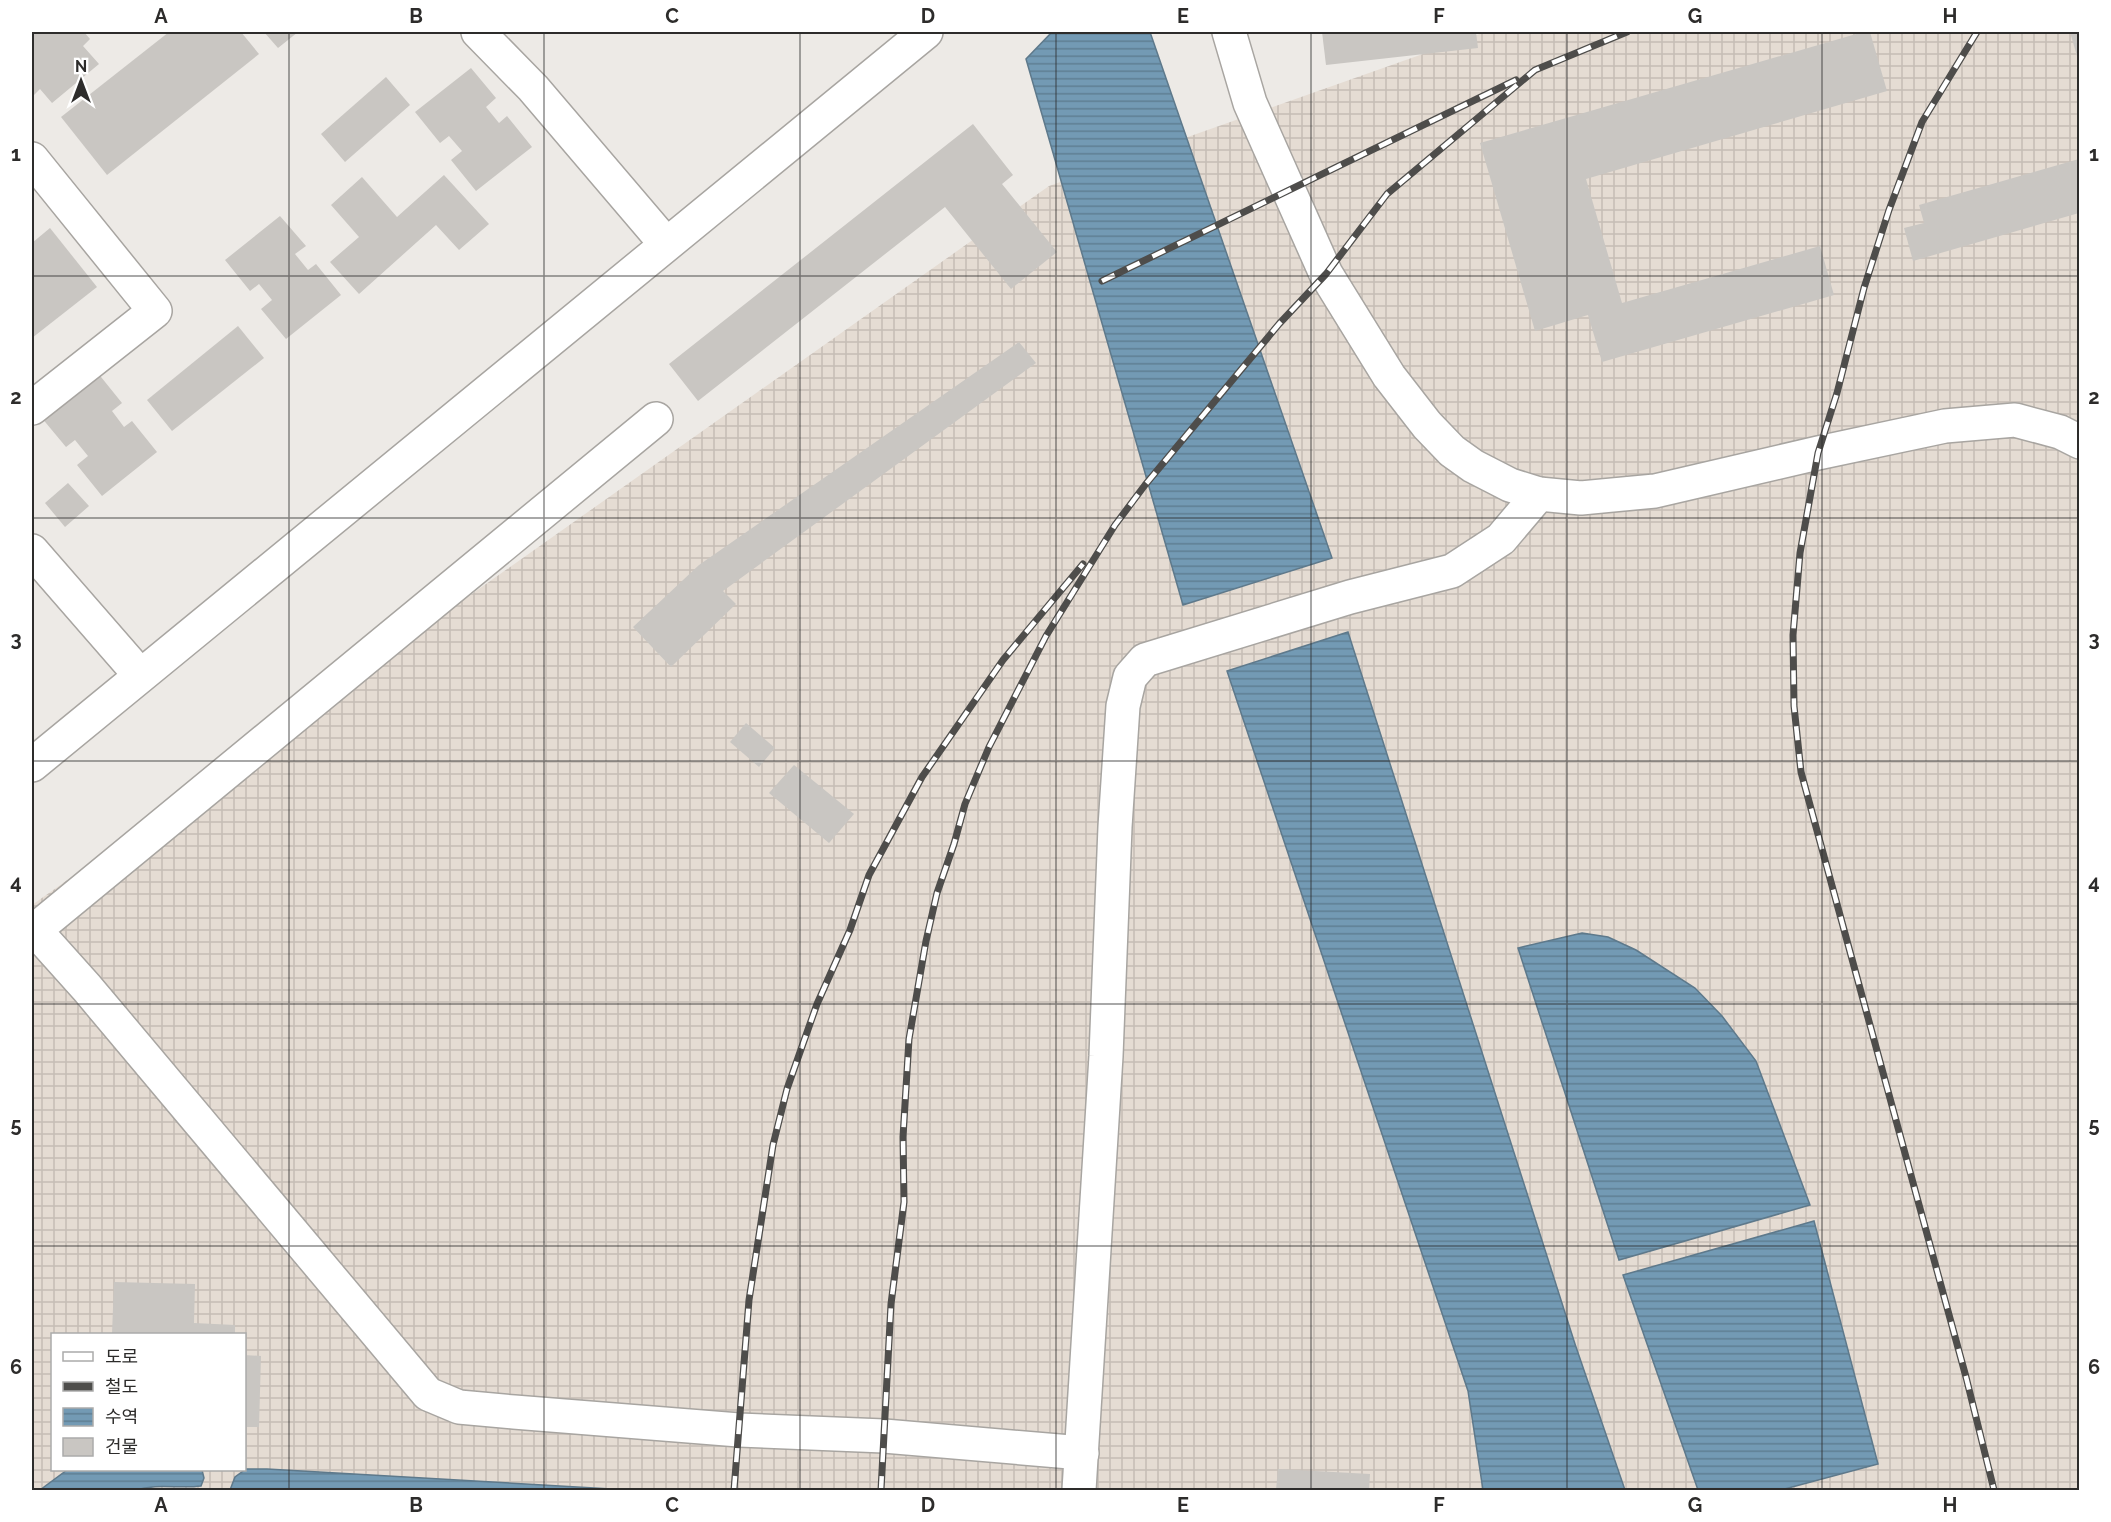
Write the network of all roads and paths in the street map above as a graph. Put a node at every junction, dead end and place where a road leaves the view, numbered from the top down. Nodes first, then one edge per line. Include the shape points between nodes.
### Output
1 (478, 32) edge
2 (926, 32) edge
3 (1230, 32) edge
4 (32, 159) edge
5 (666, 244) junction
6 (32, 408) edge
7 (656, 419) dead end
8 (2079, 442) edge
9 (1539, 494) junction
10 (32, 551) edge
11 (140, 675) junction
12 (32, 765) edge
13 (33, 932) edge
14 (1082, 1453) junction
15 (1079, 1491) edge

1 - 5 street via 533,88
2 - 5 street
3 - 9 street via 1250,103 1326,274 1389,376 1452,451 1510,485
4 - 6 street via 156,311
5 - 11 street
7 - 13 street
8 - 9 street via 2061,432 2015,420 1945,426 1655,491 1581,498
9 - 14 street via 1501,539 1452,571 1350,597 1145,660 1130,677 1124,706 1115,827 1106,1056
10 - 11 street
11 - 12 street
13 - 14 street via 87,988 428,1394 459,1407 514,1412
14 - 15 street

